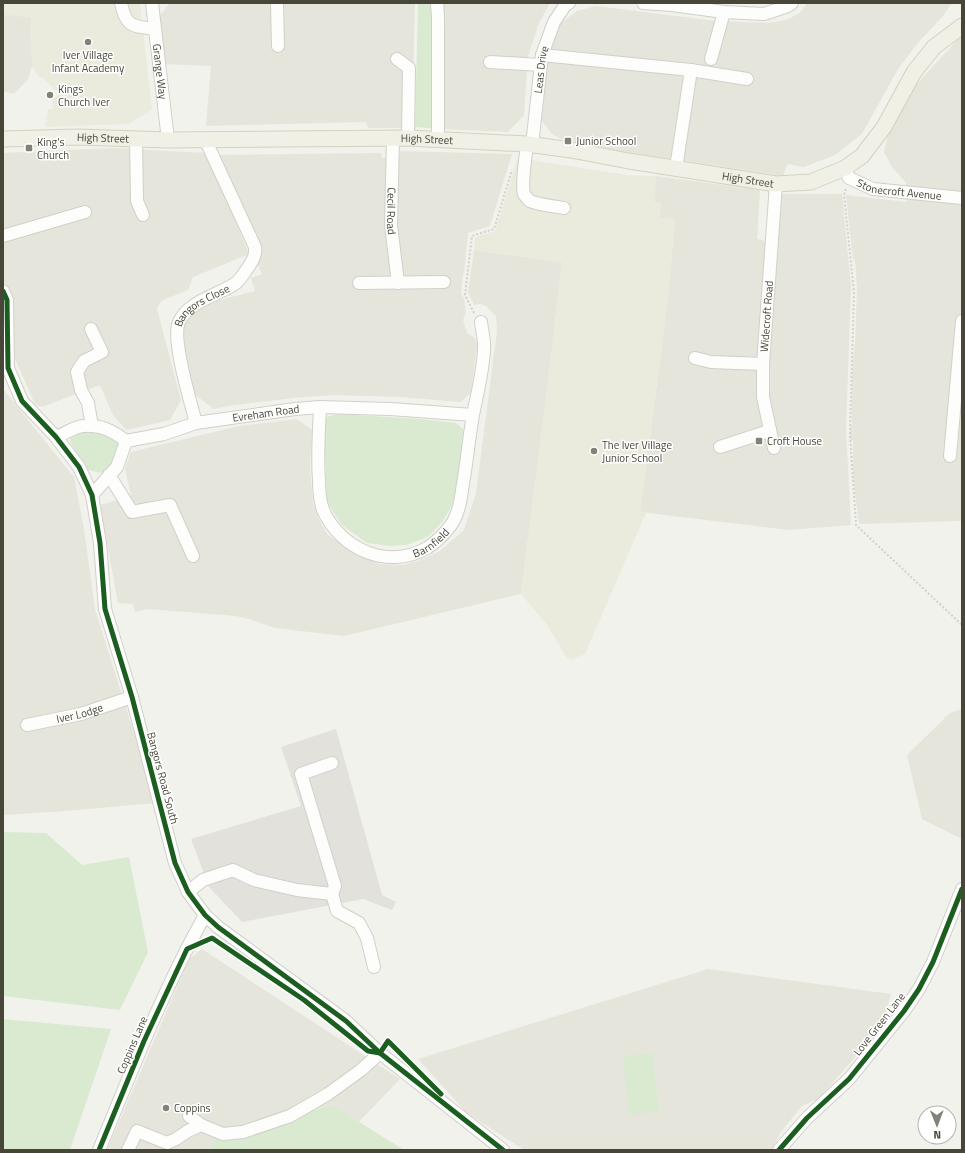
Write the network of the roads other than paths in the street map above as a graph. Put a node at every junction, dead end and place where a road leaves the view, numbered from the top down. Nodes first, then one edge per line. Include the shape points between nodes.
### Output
1 (121, 3) edge
2 (152, 3) edge
3 (277, 3) edge
4 (437, 3) edge
5 (567, 3) edge
6 (643, 3) edge
7 (792, 3) edge
8 (673, 4) edge
9 (724, 12) junction
10 (962, 26) edge
11 (155, 29) junction
12 (278, 46) dead end
13 (397, 59) dead end
14 (711, 59) dead end
15 (542, 60) junction
16 (490, 62) dead end
17 (691, 70) junction
18 (747, 78) dead end
19 (393, 138) junction
20 (408, 138) junction
21 (136, 139) junction
22 (3, 140) edge
23 (168, 140) junction
24 (205, 140) junction
25 (438, 140) junction
26 (530, 144) junction
27 (676, 168) junction
28 (844, 168) junction
29 (776, 184) junction
30 (962, 198) edge
31 (564, 208) dead end
32 (85, 212) dead end
33 (142, 215) dead end
34 (3, 236) edge
35 (444, 282) dead end
36 (359, 283) dead end
37 (398, 283) junction
38 (3, 291) edge
39 (962, 320) edge
40 (481, 322) dead end
41 (91, 329) dead end
42 (695, 358) dead end
43 (763, 364) junction
44 (320, 407) junction
45 (473, 415) junction
46 (196, 423) junction
47 (92, 426) junction
48 (770, 431) junction
49 (56, 437) junction
50 (126, 441) junction
51 (720, 447) dead end
52 (774, 448) dead end
53 (950, 456) dead end
54 (109, 475) junction
55 (92, 495) junction
56 (193, 556) dead end
57 (132, 697) junction
58 (27, 724) dead end
59 (332, 763) dead end
60 (962, 889) edge
61 (188, 892) junction
62 (332, 894) junction
63 (205, 915) junction
64 (374, 967) dead end
65 (380, 1053) junction
66 (189, 1116) dead end
67 (201, 1125) junction
68 (99, 1150) edge
69 (128, 1150) edge
70 (503, 1150) edge
71 (780, 1150) edge

1 - 11 street via 127,20 132,25
2 - 11 street, Grange Way
3 - 12 street
4 - 25 street
5 - 15 street, Leas Drive via 554,22
6 - 8 street
7 - 9 street via 764,14
8 - 9 street
9 - 14 street
10 - 28 main road, High Street via 934,47 914,72 884,127 862,156
11 - 23 street, Grange Way
13 - 20 street via 409,68
15 - 16 street
15 - 17 street
15 - 26 street, Leas Drive
17 - 18 street
17 - 27 street
19 - 20 main road, High Street
19 - 24 main road, High Street
19 - 37 street, Cecil Road via 391,225
20 - 25 main road, High Street
21 - 22 main road, High Street via 79,137
21 - 23 main road, High Street
21 - 33 street via 137,201
23 - 24 main road, High Street
24 - 46 street, Bangors Close via 256,253 236,283 193,306 178,322 181,362
25 - 26 main road, High Street
26 - 27 main road, High Street
26 - 31 street, Leas Drive via 524,173 526,198 537,203
27 - 29 main road, High Street
28 - 29 main road, High Street via 811,182
28 - 30 street, Stonecroft Avenue via 849,178 873,189
29 - 43 street, Widecroft Road
32 - 34 street
35 - 37 street
36 - 37 street
38 - 49 street, Bangors Road South via 7,300 8,368 22,401
39 - 53 street
40 - 45 street, Barnfield via 485,348
41 - 47 street via 102,352 84,361 77,372 81,390 88,403
42 - 43 street via 711,362
43 - 48 street, Widecroft Road via 763,397
44 - 45 street, Evreham Road
44 - 45 street, Barnfield via 318,470 323,510 342,536 365,552 379,556 399,557 427,548 452,524 460,503
44 - 46 street, Evreham Road
46 - 50 street, Evreham Road via 164,434
47 - 49 street via 82,426
47 - 50 street via 99,426 115,433
48 - 51 street
48 - 52 street, Widecroft Road
49 - 55 street, Bangors Road South via 79,467
50 - 54 street via 117,467
54 - 55 street
54 - 56 street via 132,512 170,505
55 - 57 street, Bangors Road South via 100,543 105,609
57 - 58 street, Iver Lodge via 81,714
57 - 61 street, Bangors Road South via 175,863
59 - 62 street via 301,774 335,886
60 - 71 street, Love Green Lane via 933,962 904,1011 849,1079 807,1118
61 - 62 street via 203,880 233,870 254,880
61 - 63 street, Bangors Road South
62 - 64 street via 337,911 359,923 367,938
63 - 65 street, Bangors Road South via 346,1021
63 - 68 street, Coppins Lane via 186,949 144,1041
65 - 67 street via 328,1094 290,1116 243,1132 223,1134
65 - 70 street, Bangors Road South
66 - 67 street
67 - 69 street via 167,1143 137,1130

